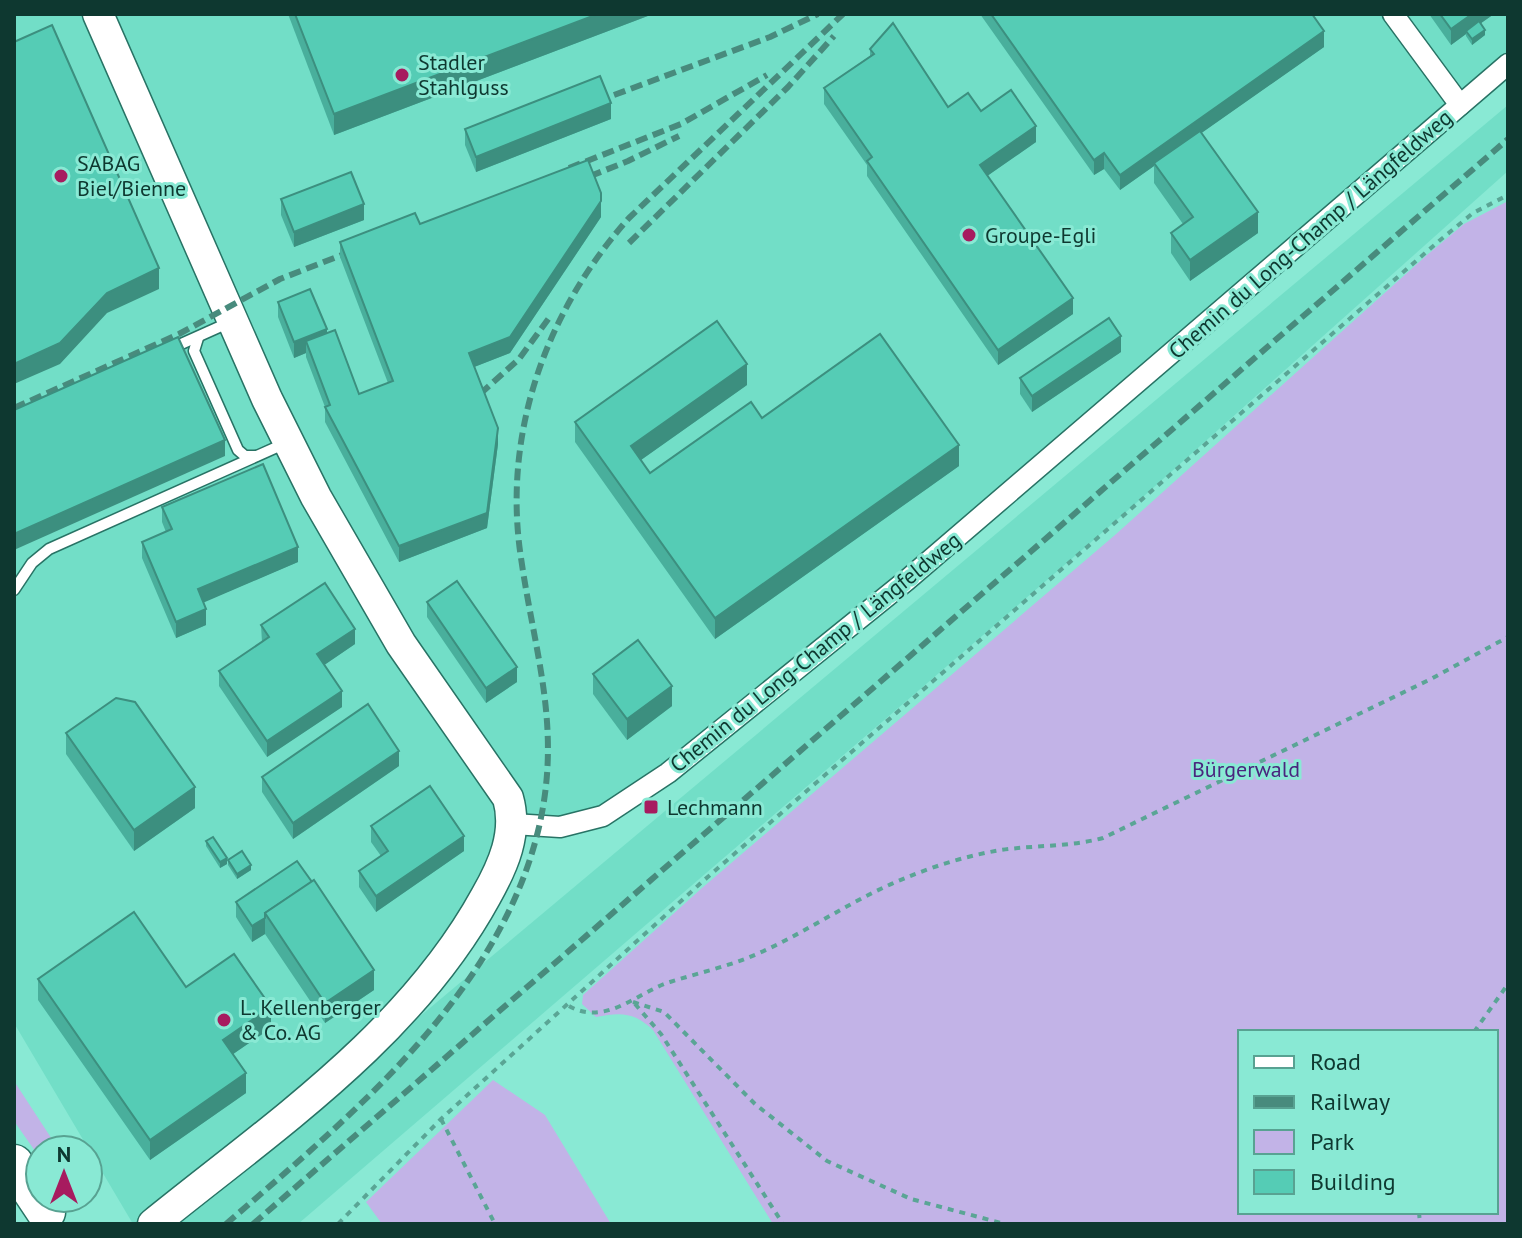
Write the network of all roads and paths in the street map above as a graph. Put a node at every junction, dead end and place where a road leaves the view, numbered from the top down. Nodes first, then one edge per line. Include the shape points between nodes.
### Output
1 (98, 14) edge
2 (1393, 14) edge
3 (1508, 64) edge
4 (1460, 105) junction
5 (1508, 195) edge
6 (234, 320) junction
7 (199, 336) junction
8 (156, 355) edge
9 (288, 442) junction
10 (258, 456) junction
11 (14, 590) edge
12 (1508, 637) edge
13 (513, 824) junction
14 (1508, 984) edge
15 (633, 1002) junction
16 (569, 1006) junction
17 (1475, 1030) edge
18 (441, 1119) junction
19 (153, 1224) edge
20 (338, 1224) edge
21 (495, 1224) edge
22 (783, 1224) edge
23 (1005, 1224) edge

1 - 6 main road
2 - 4 street
3 - 4 street, Chemin du Long-Champ / Längfeldweg
4 - 13 street, Chemin du Long-Champ / Längfeldweg via 907,580 668,773 603,816 560,827
5 - 16 path via 1473,213 1439,241 714,872
6 - 7 lane
6 - 9 main road
7 - 8 lane
7 - 10 lane via 194,351 238,450
9 - 10 lane
9 - 13 main road via 401,644 508,798
10 - 11 lane via 49,549 36,558
12 - 15 path via 1103,838 1002,850 909,877 746,958 650,988
13 - 19 main road via 495,879 424,991 357,1056
14 - 17 path
15 - 16 path via 586,1013
15 - 22 path via 661,1034
15 - 23 path via 664,1012 755,1104 827,1161 911,1199
16 - 18 path
18 - 20 path
18 - 21 path

